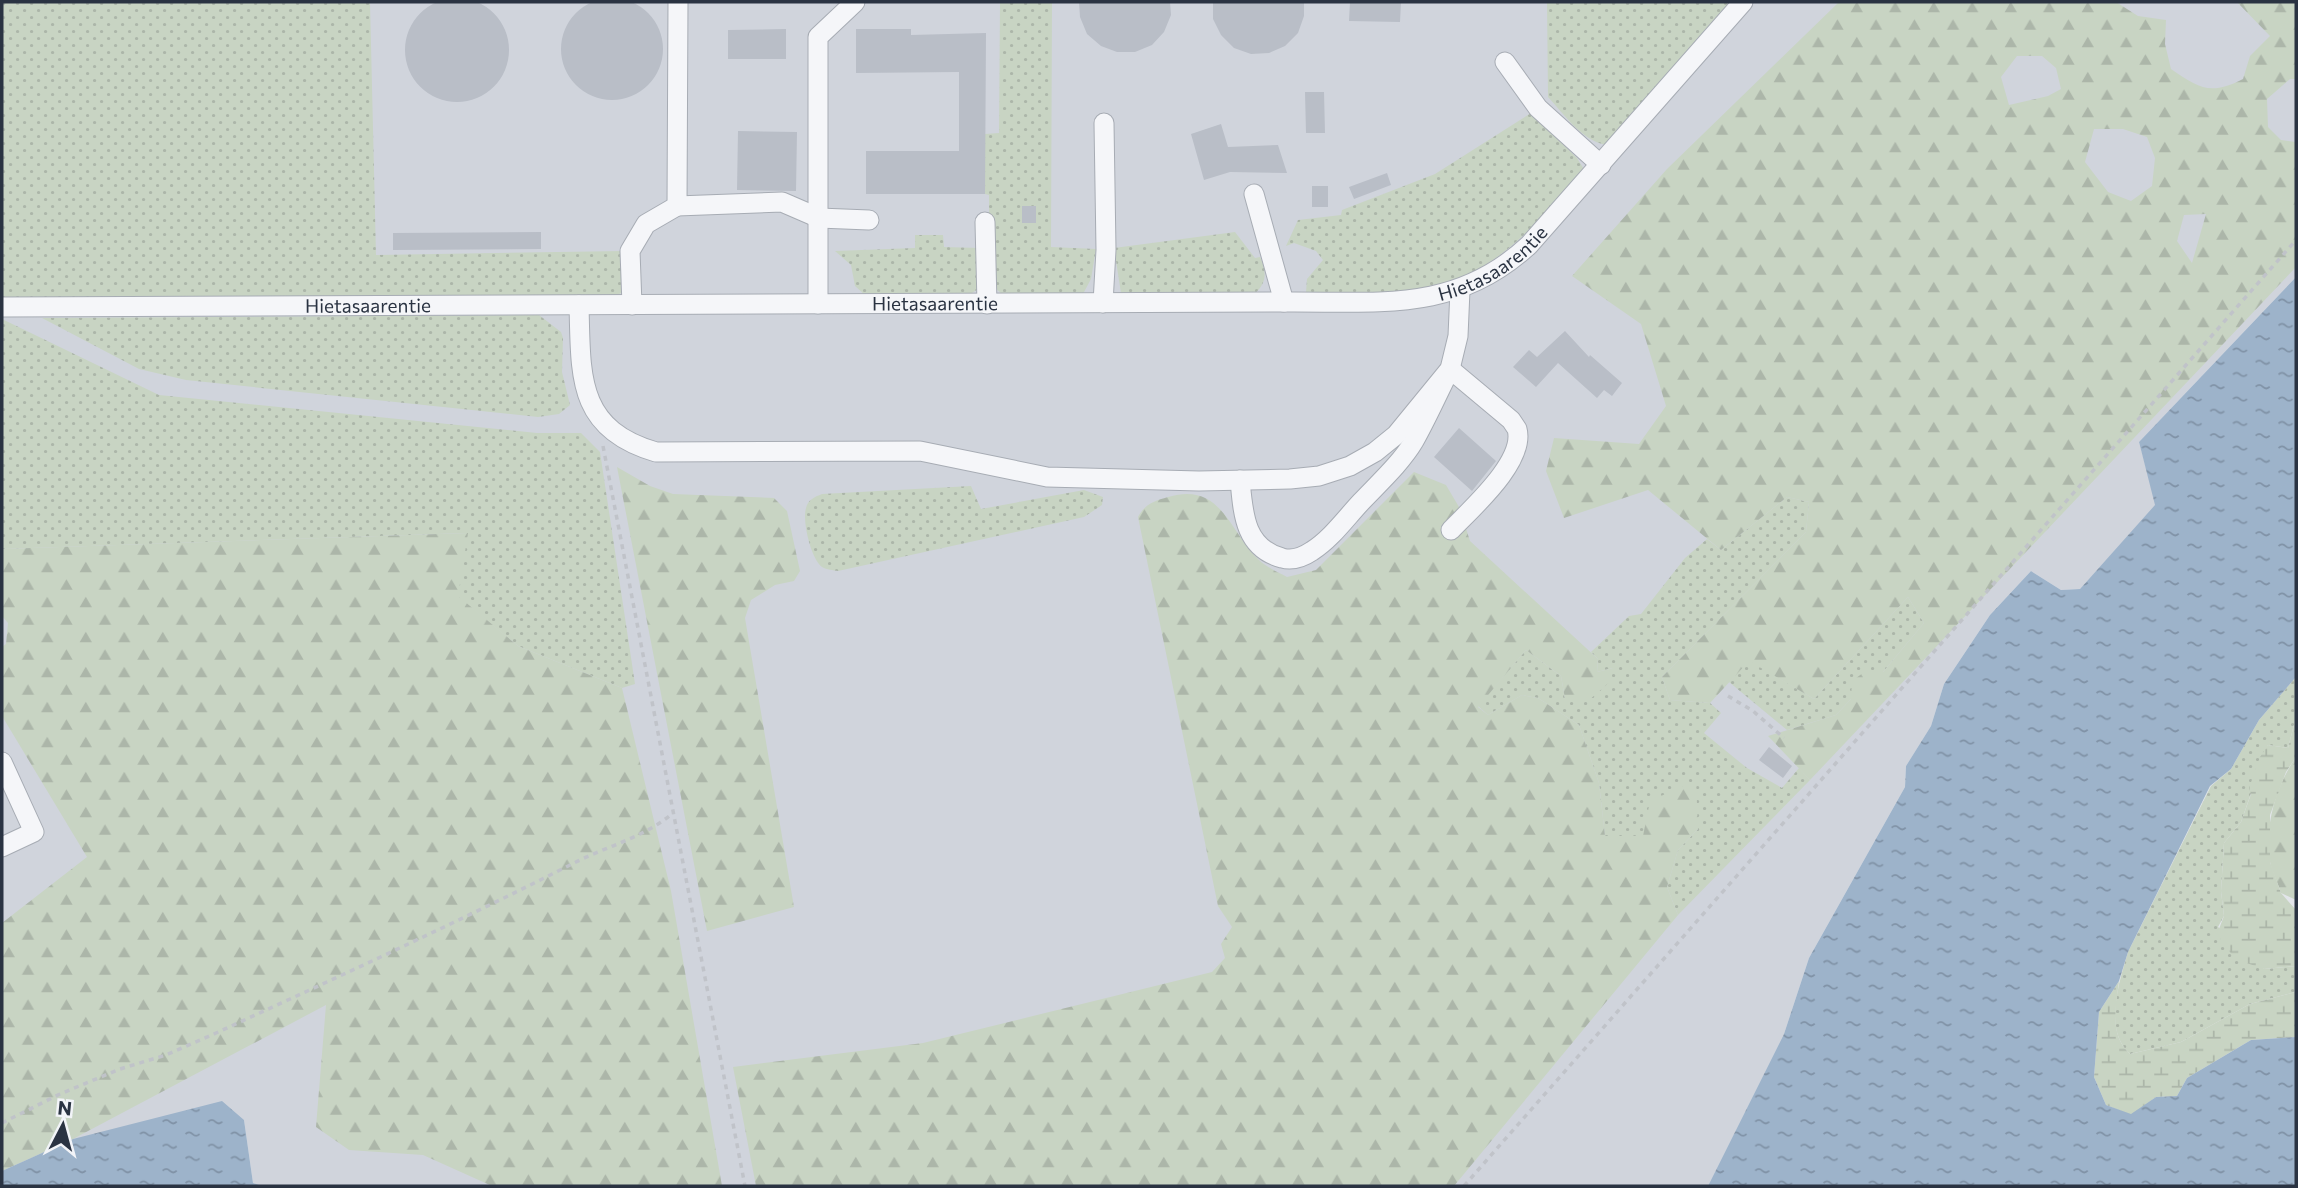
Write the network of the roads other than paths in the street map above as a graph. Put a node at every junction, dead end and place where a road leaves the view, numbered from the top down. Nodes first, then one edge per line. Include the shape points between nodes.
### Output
1 (678, 2) edge
2 (855, 2) edge
3 (1743, 2) edge
4 (1505, 62) dead end
5 (1104, 123) dead end
6 (1601, 164) junction
7 (1254, 194) dead end
8 (677, 206) junction
9 (819, 218) junction
10 (869, 220) dead end
11 (985, 222) dead end
12 (1460, 290) junction
13 (1284, 302) junction
14 (1103, 303) junction
15 (818, 304) junction
16 (987, 304) junction
17 (579, 305) junction
18 (632, 305) junction
19 (2, 307) edge
20 (1450, 369) junction
21 (1240, 480) junction
22 (1451, 530) dead end
23 (2, 762) edge
24 (2, 847) edge

1 - 8 street
2 - 9 street via 818,37
3 - 6 street, Hietasaarentie
4 - 6 street via 1538,108
5 - 14 street
6 - 12 street, Hietasaarentie via 1522,252 1488,277
7 - 13 street
8 - 9 street via 782,202
8 - 18 street via 646,224 630,251
9 - 10 street
9 - 15 street
11 - 16 street
12 - 13 street, Hietasaarentie via 1408,300
12 - 20 street via 1458,336
13 - 14 street, Hietasaarentie
14 - 16 street, Hietasaarentie
15 - 16 street, Hietasaarentie
15 - 18 street, Hietasaarentie
17 - 18 street, Hietasaarentie
17 - 19 street, Hietasaarentie
17 - 21 street via 583,383 597,413 632,445 656,452 920,451 1047,477
20 - 21 street via 1396,435 1350,466 1290,479
20 - 21 street via 1412,443 1330,536 1300,558 1274,556 1258,546 1243,516
20 - 22 street via 1517,430 1516,448 1503,474
23 - 24 street via 34,832

